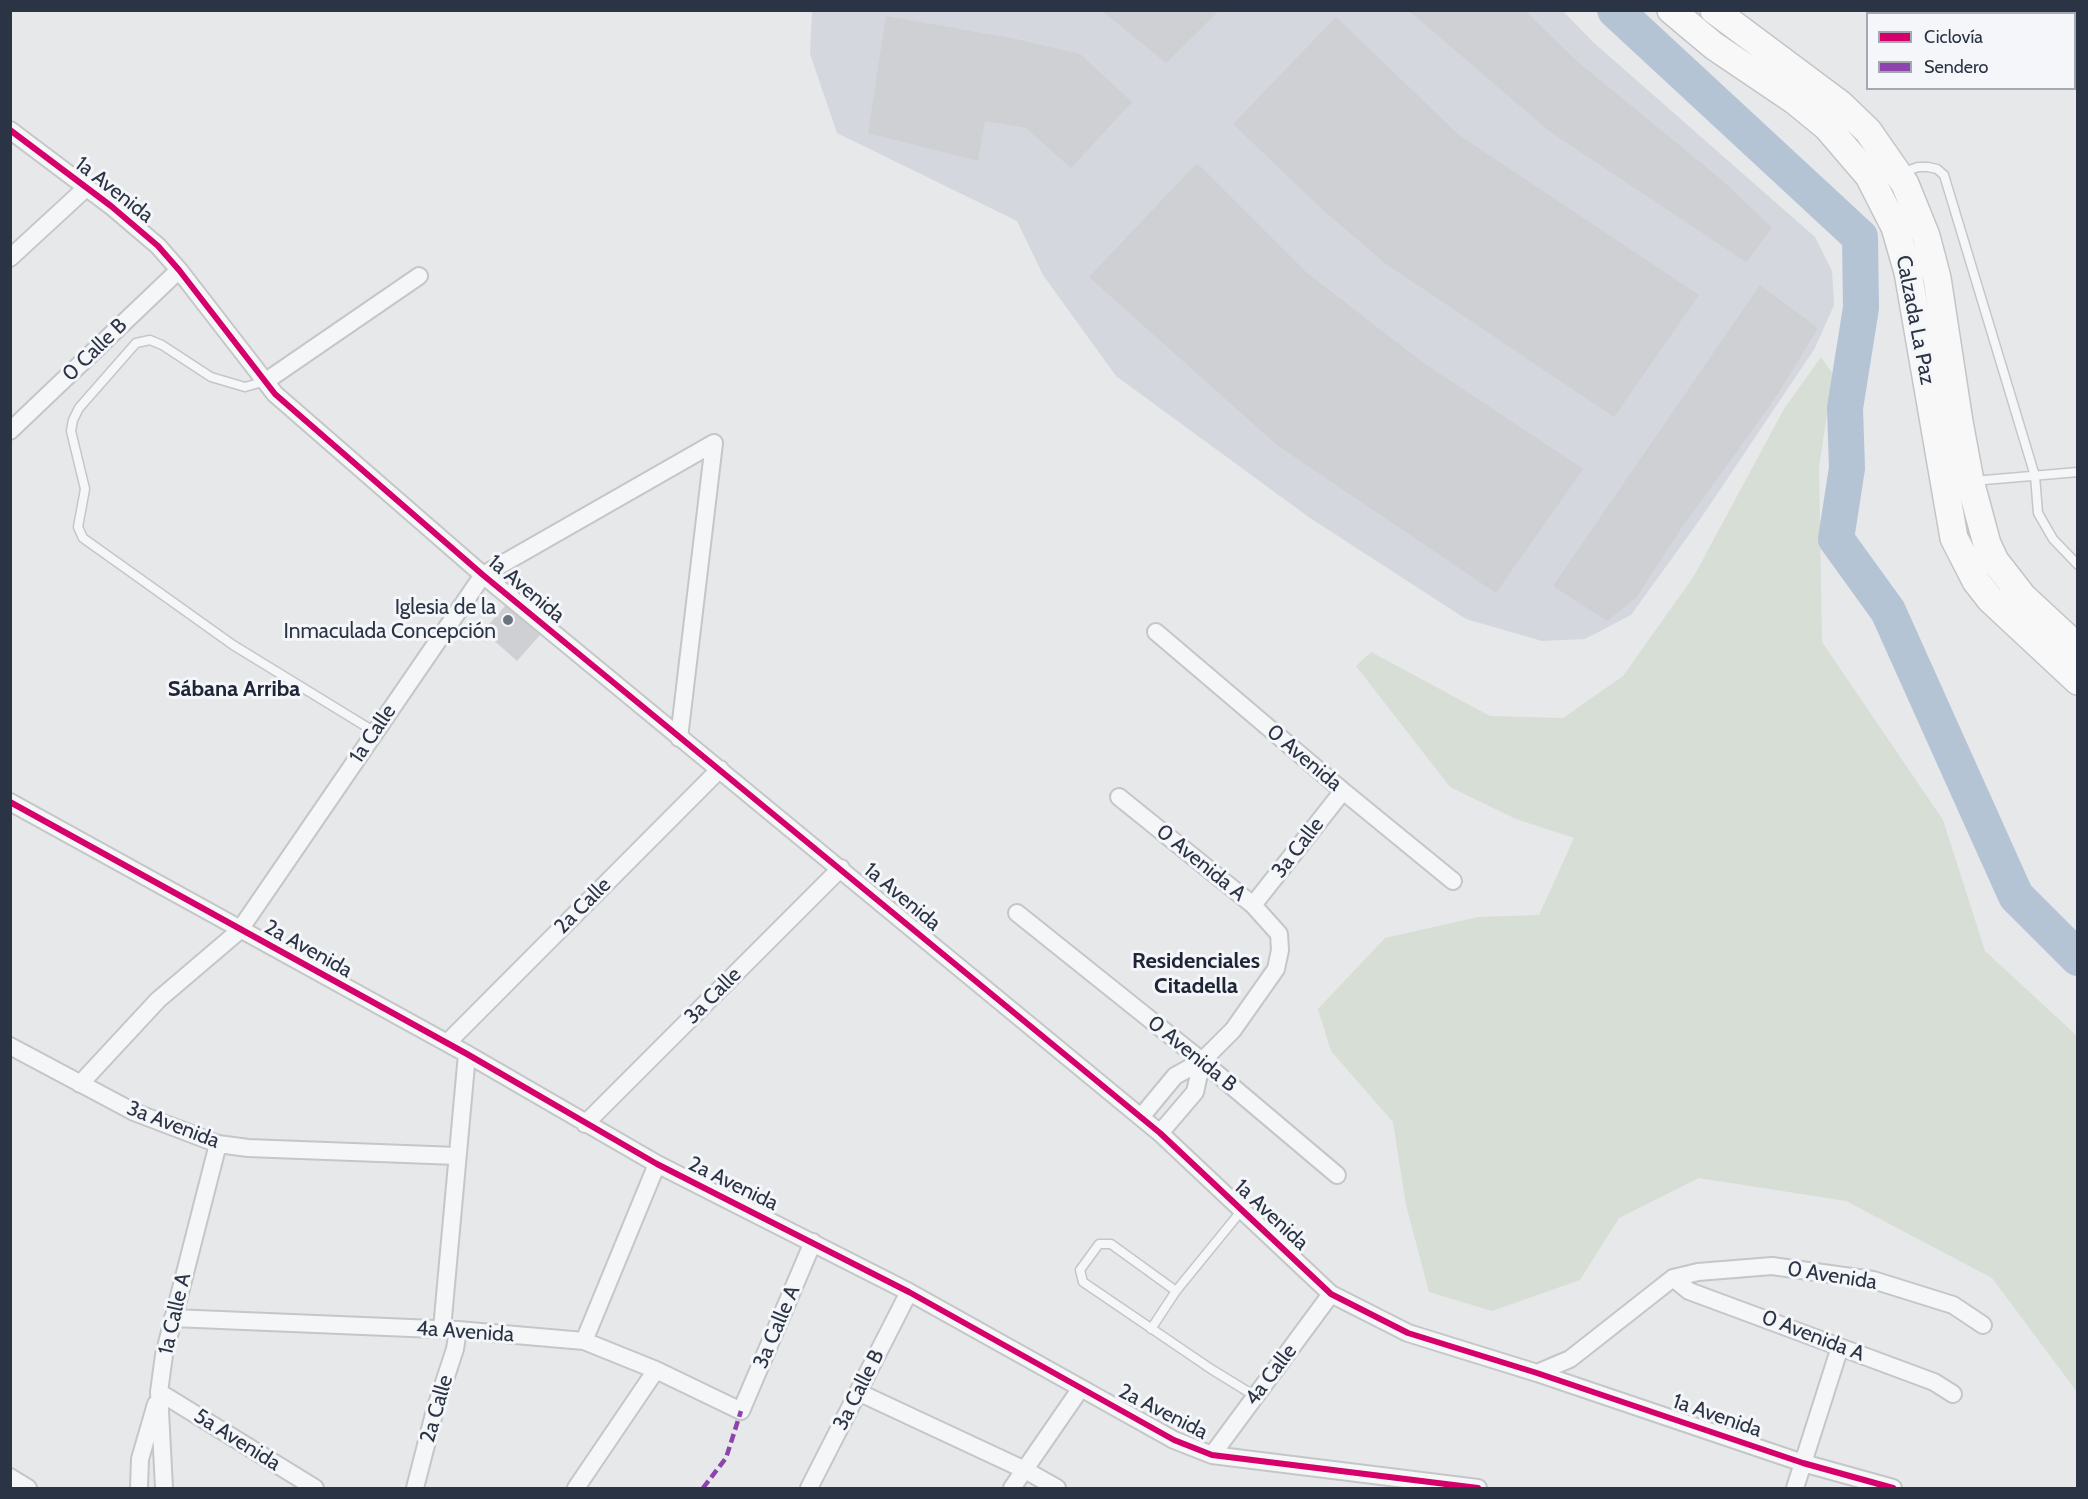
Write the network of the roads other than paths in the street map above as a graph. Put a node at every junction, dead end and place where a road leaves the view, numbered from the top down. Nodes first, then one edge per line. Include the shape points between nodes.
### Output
1 (1671, 10) edge
2 (1714, 10) edge
3 (10, 130) edge
4 (1899, 174) junction
5 (86, 188) junction
6 (10, 258) edge
7 (179, 270) junction
8 (419, 276) dead end
9 (266, 381) junction
10 (10, 431) edge
11 (2078, 472) edge
12 (2035, 476) junction
13 (1970, 481) junction
14 (2078, 565) edge
15 (483, 575) junction
16 (1156, 632) dead end
17 (2077, 647) edge
18 (2078, 681) edge
19 (375, 732) junction
20 (679, 738) junction
21 (720, 769) junction
22 (1342, 791) junction
23 (1119, 797) dead end
24 (10, 802) edge
25 (841, 868) junction
26 (1453, 881) dead end
27 (1253, 906) junction
28 (1017, 913) dead end
29 (239, 931) junction
30 (447, 1043) junction
31 (10, 1046) edge
32 (467, 1054) junction
33 (1202, 1061) junction
34 (80, 1084) junction
35 (1141, 1117) junction
36 (585, 1124) junction
37 (1160, 1133) junction
38 (218, 1144) junction
39 (457, 1156) junction
40 (657, 1164) junction
41 (1337, 1175) dead end
42 (1242, 1210) junction
43 (813, 1242) junction
44 (1673, 1278) junction
45 (1176, 1291) junction
46 (909, 1292) junction
47 (1331, 1294) junction
48 (173, 1318) junction
49 (1983, 1325) dead end
50 (1151, 1329) junction
51 (450, 1330) junction
52 (584, 1341) junction
53 (1840, 1347) junction
54 (656, 1370) junction
55 (1538, 1372) junction
56 (1081, 1388) junction
57 (159, 1392) junction
58 (858, 1392) junction
59 (1953, 1394) dead end
60 (1255, 1396) junction
61 (741, 1411) joint
62 (1212, 1455) junction
63 (1803, 1463) junction
64 (1025, 1470) junction
65 (10, 1477) edge
66 (28, 1488) edge
67 (139, 1488) edge
68 (164, 1488) edge
69 (315, 1488) edge
70 (415, 1488) edge
71 (576, 1488) edge
72 (809, 1488) edge
73 (1012, 1488) edge
74 (1057, 1488) edge
75 (1479, 1488) edge
76 (1795, 1488) edge
77 (1893, 1488) edge

1 - 18 main road, Calzada La Paz via 1827,127 1869,176 1895,227 1908,272 1954,538 1990,599
2 - 4 main road, Calzada La Paz via 1840,104 1868,130
3 - 5 street, 1a Avenida
4 - 12 lane via 1928,167 1944,175
4 - 13 main road, Calzada La Paz via 1926,236 1937,278
5 - 6 street
5 - 7 street, 1a Avenida via 135,225
7 - 9 street, 1a Avenida
7 - 10 street, 0 Calle B
8 - 9 street
9 - 15 street, 1a Avenida via 275,394
9 - 19 lane via 245,387 211,377 150,340 136,343 73,420 71,431 85,489 78,527 82,538 233,645
11 - 12 lane
12 - 13 lane
12 - 14 lane via 2038,513 2053,539
13 - 17 main road, Calzada La Paz via 1995,561 2023,597
15 - 19 street, 1a Calle
15 - 20 street, 1a Avenida
15 - 20 street, 1a Calle via 714,443
16 - 22 street, 0 Avenida
19 - 29 street, 1a Calle
20 - 21 street, 1a Avenida
21 - 25 street, 1a Avenida
21 - 30 street, 2a Calle
22 - 26 street, 0 Avenida
22 - 27 street, 3a Calle
23 - 27 street, 0 Avenida A
24 - 29 street, 2a Avenida
25 - 35 street, 1a Avenida
25 - 36 street, 3a Calle
27 - 33 street, 0 Avenida A via 1279,934 1276,969 1233,1030
28 - 33 street, 0 Avenida B
29 - 30 street, 2a Avenida
29 - 34 street, 1a Calle via 158,1000
30 - 32 street, 2a Avenida
31 - 34 street, 3a Avenida
32 - 36 street, 2a Avenida
32 - 39 street, 2a Calle
33 - 35 street via 1175,1076
33 - 37 street via 1195,1092
33 - 41 street, 0 Avenida B
34 - 38 street, 3a Avenida via 134,1112
35 - 37 street, 1a Avenida
36 - 40 street, 2a Avenida
37 - 42 street, 1a Avenida
38 - 39 street, 3a Avenida
38 - 48 street, 1a Calle A
39 - 51 street, 2a Calle
40 - 43 street, 2a Avenida
40 - 52 street
42 - 45 lane
42 - 47 street, 1a Avenida
43 - 46 street, 2a Avenida
43 - 61 street, 3a Calle A
44 - 49 street, 0 Avenida via 1772,1266 1873,1280 1953,1305
44 - 53 street, 0 Avenida A via 1689,1291
44 - 55 street via 1570,1359
45 - 50 lane
45 - 50 lane via 1111,1244 1099,1244 1080,1270 1083,1282
46 - 56 street, 2a Avenida
46 - 58 street, 3a Calle B
47 - 55 street, 1a Avenida via 1408,1333
47 - 60 street, 4a Calle
48 - 51 street, 4a Avenida
48 - 57 street, 1a Calle A
50 - 60 lane
51 - 52 street, 4a Avenida
51 - 70 street, 2a Calle via 455,1349
52 - 54 street, 4a Avenida
53 - 59 street, 0 Avenida A via 1934,1382
53 - 63 street
54 - 61 street, 4a Avenida
54 - 71 street
55 - 63 street, 1a Avenida
56 - 62 street, 2a Avenida via 1174,1440
56 - 64 street
57 - 67 street via 140,1459
57 - 68 street, 1a Calle A
57 - 69 street, 5a Avenida
58 - 64 street
58 - 72 street, 3a Calle B
60 - 62 street, 4a Calle
62 - 75 street, 2a Avenida
63 - 76 street
63 - 77 street, 1a Avenida
64 - 73 street
64 - 74 street
65 - 66 street

